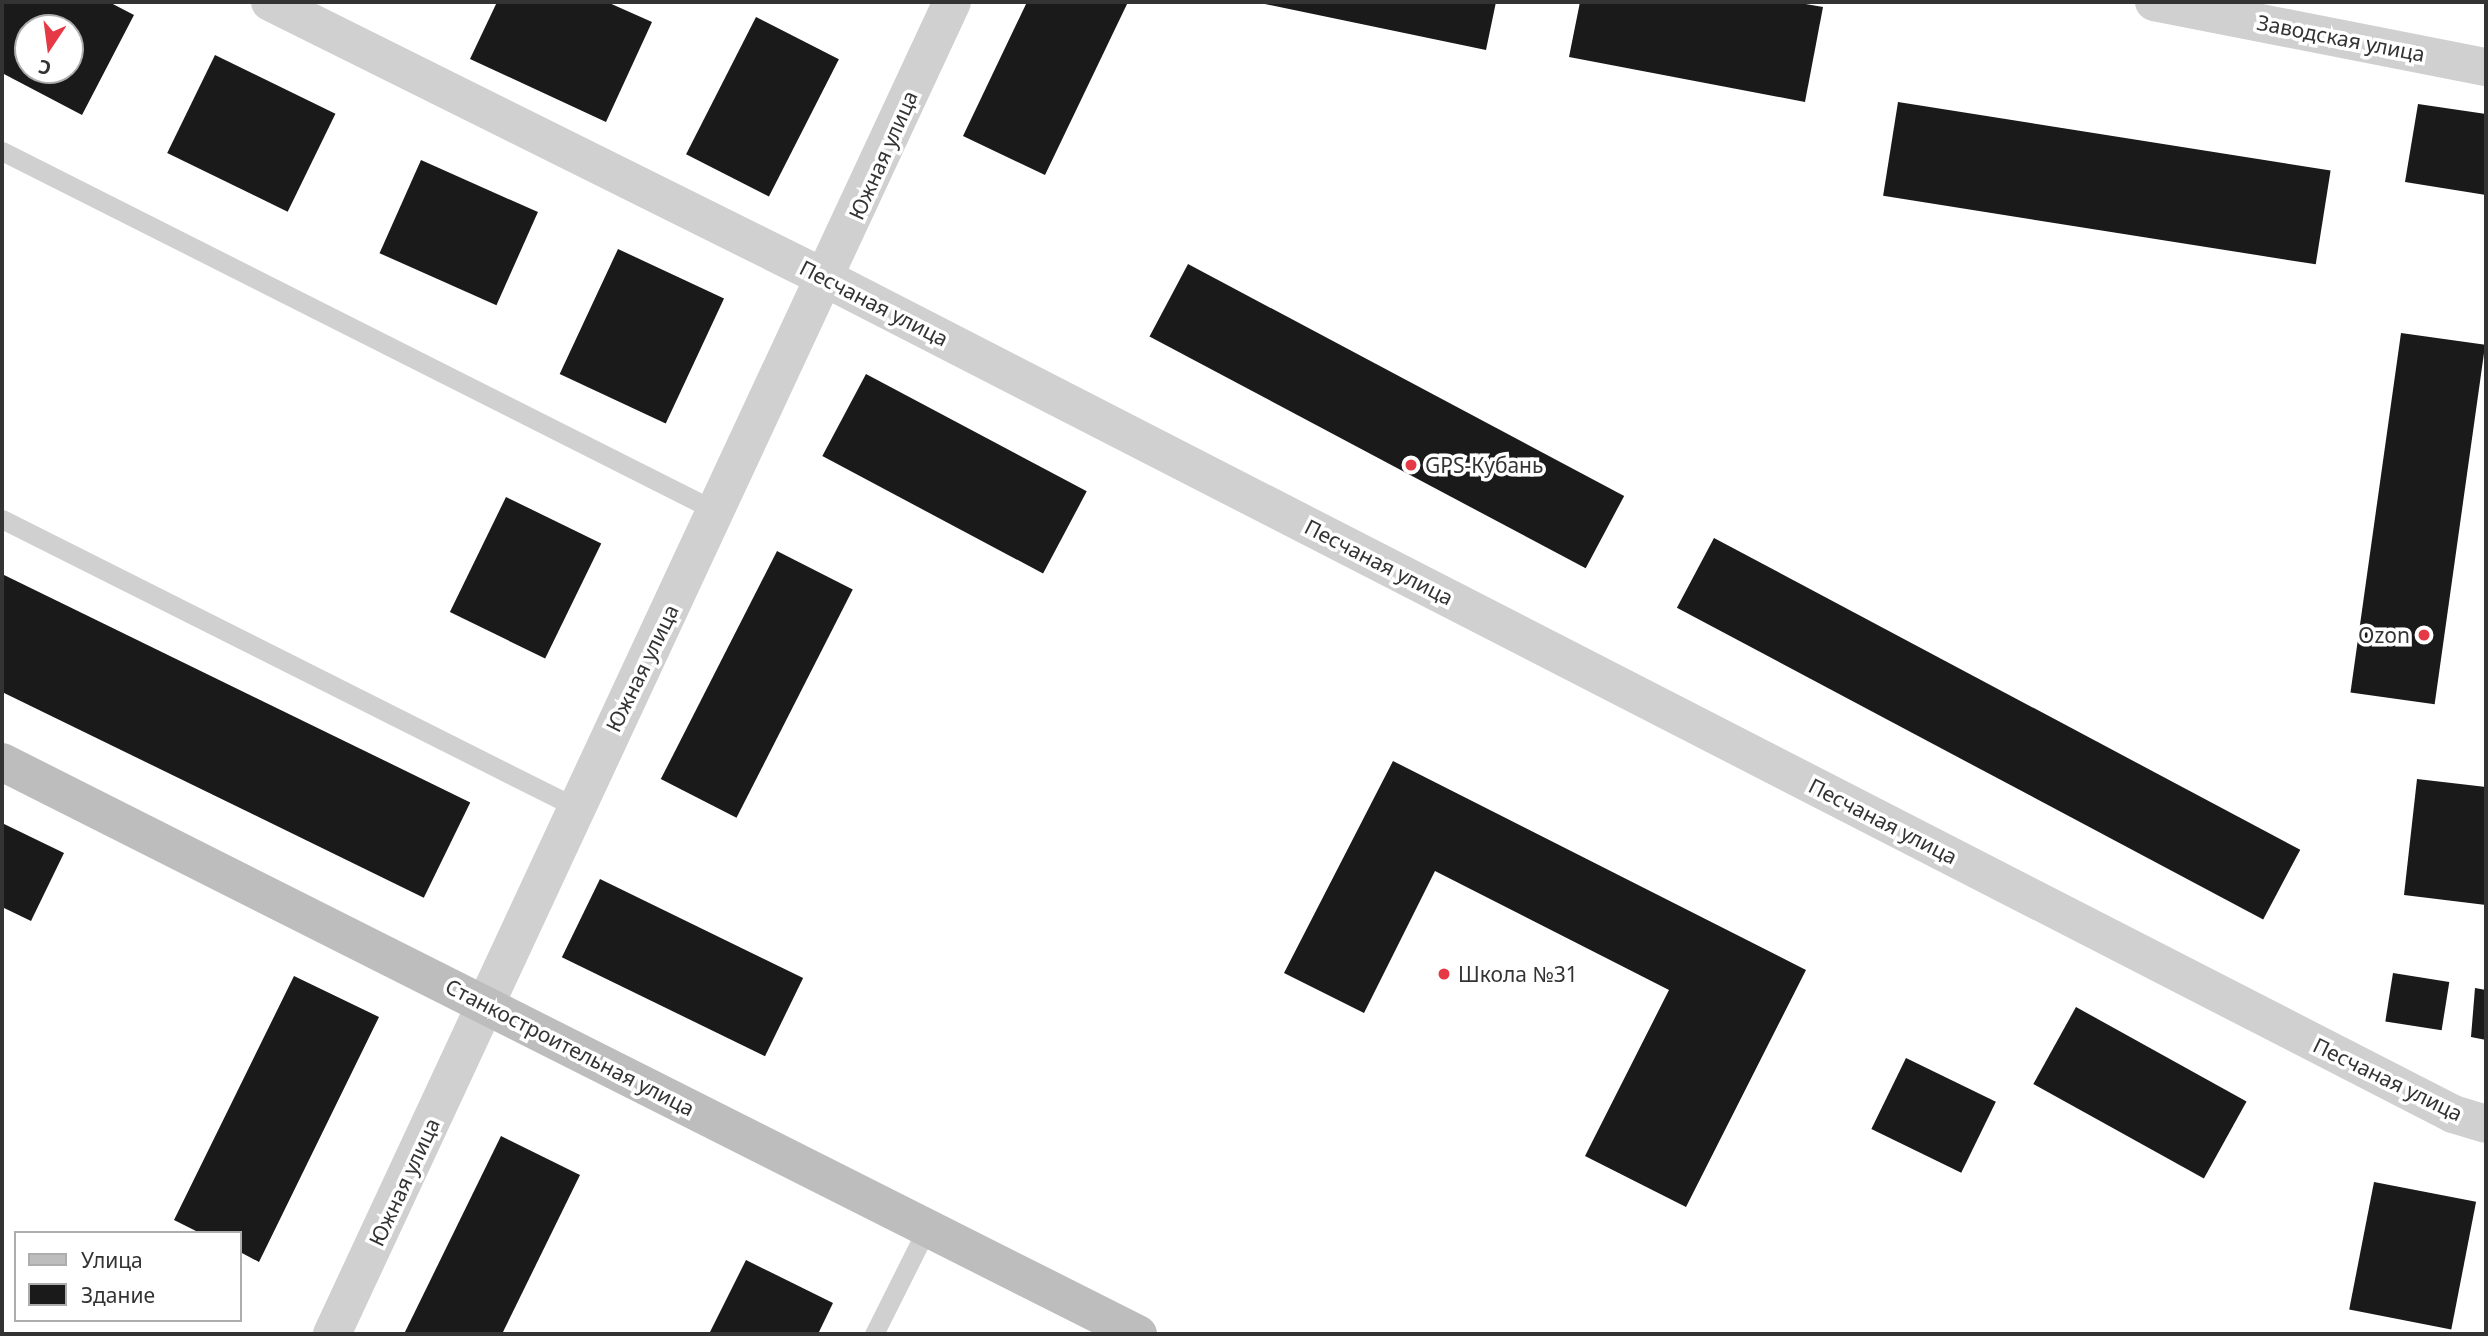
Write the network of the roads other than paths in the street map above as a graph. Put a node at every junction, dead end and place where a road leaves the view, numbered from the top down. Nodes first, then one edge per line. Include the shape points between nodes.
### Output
1 (270, 2) edge
2 (952, 2) edge
3 (2154, 2) edge
4 (2486, 66) edge
5 (2, 151) edge
6 (827, 279) junction
7 (718, 512) junction
8 (2, 519) edge
9 (2, 762) edge
10 (575, 807) junction
11 (487, 1005) junction
12 (2486, 1124) edge
13 (927, 1228) junction
14 (332, 1334) edge
15 (874, 1334) edge
16 (1138, 1334) edge

1 - 6 street, Песчаная улица
2 - 6 street, Южная улица
3 - 4 street, Заводская улица
5 - 7 lane
6 - 7 street, Южная улица
6 - 12 street, Песчаная улица via 2440,1108
7 - 10 street, Южная улица
8 - 10 lane
9 - 11 street, Станкостроительная улица
10 - 11 street, Южная улица
11 - 13 street, Станкостроительная улица
11 - 14 street, Южная улица
13 - 15 lane
13 - 16 street, Станкостроительная улица

